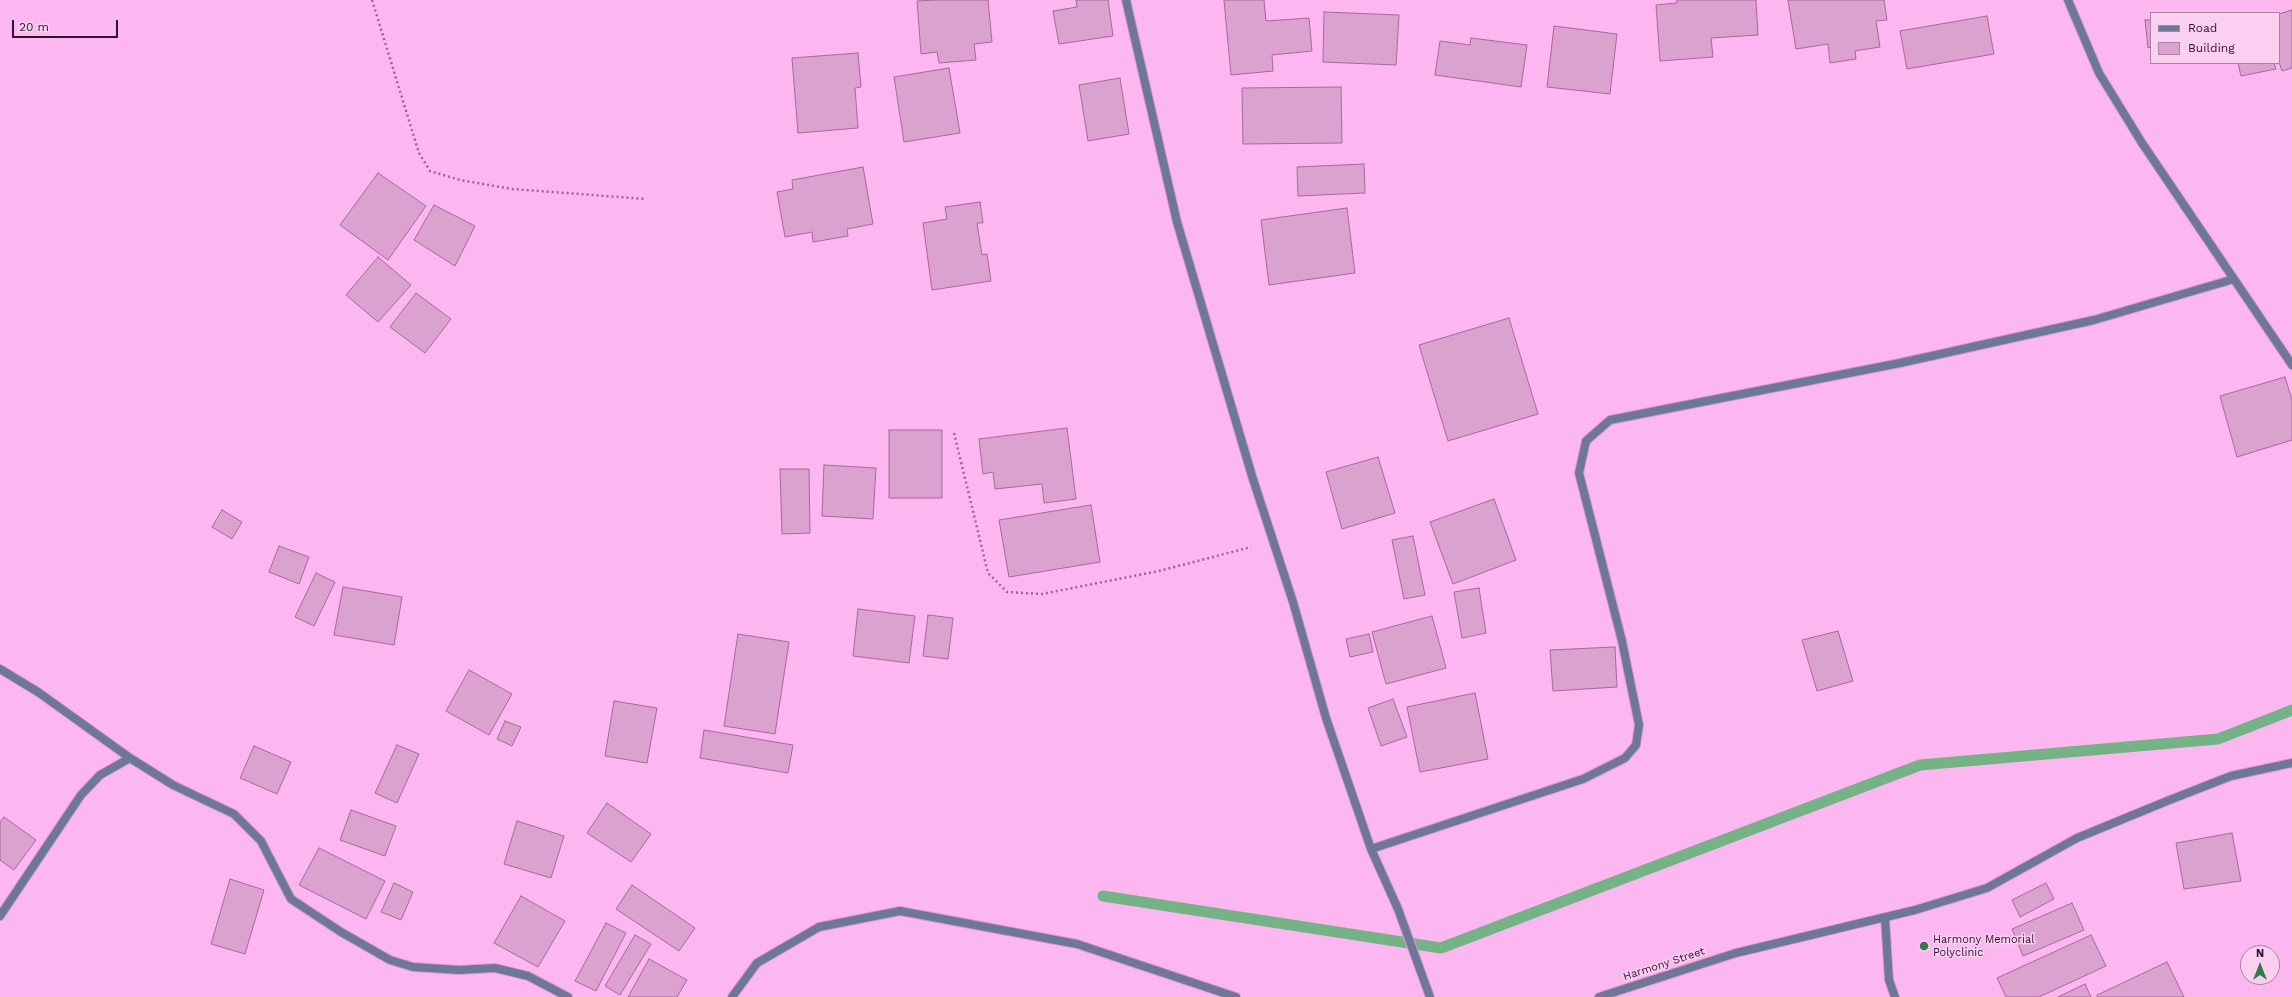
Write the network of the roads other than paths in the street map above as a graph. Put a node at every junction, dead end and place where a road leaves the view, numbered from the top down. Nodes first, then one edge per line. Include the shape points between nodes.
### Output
1 (1126, 0) edge
2 (2068, 0) edge
3 (2234, 278) junction
4 (2292, 364) edge
5 (0, 668) edge
6 (130, 758) junction
7 (2292, 763) edge
8 (1371, 849) junction
9 (0, 916) edge
10 (1885, 918) junction
11 (568, 997) edge
12 (732, 997) edge
13 (1236, 997) edge
14 (1430, 997) edge
15 (1599, 997) edge
16 (1895, 997) edge

1 - 8 street via 1178,222 1326,718
2 - 3 street via 2099,73 2142,143
3 - 4 street
3 - 8 street via 2094,320 1939,355 1610,420 1586,441 1579,473 1622,641 1639,725 1636,745 1625,758 1583,779
5 - 6 street
6 - 9 street via 100,775 81,795
6 - 11 street via 174,785 234,814 261,841 291,899 390,960 413,967 459,970 496,968 528,976
7 - 10 street, Harmony Street via 2231,776 2077,838 1986,888
8 - 14 street via 1398,909
10 - 15 street, Harmony Street via 1736,953
10 - 16 street via 1889,980
12 - 13 street via 757,963 819,927 900,911 1077,944

